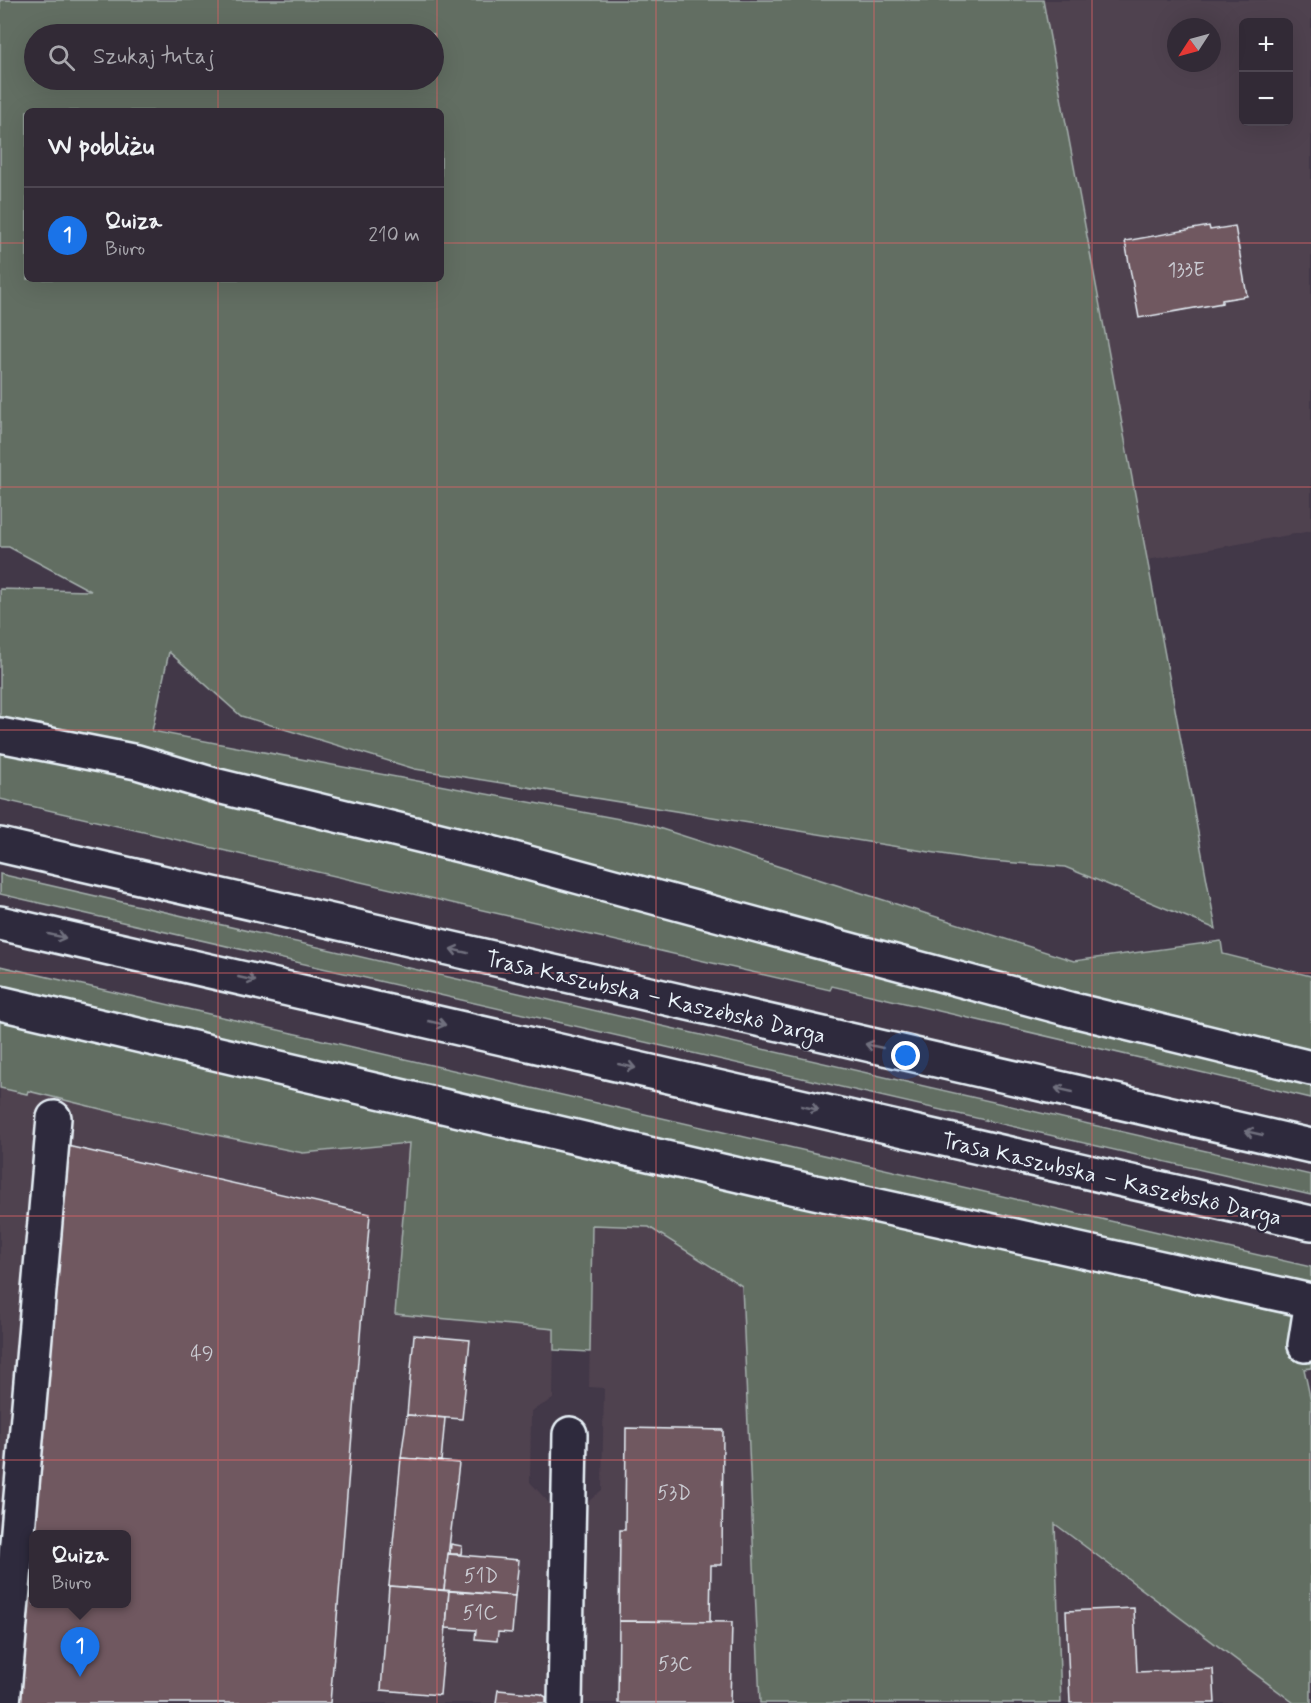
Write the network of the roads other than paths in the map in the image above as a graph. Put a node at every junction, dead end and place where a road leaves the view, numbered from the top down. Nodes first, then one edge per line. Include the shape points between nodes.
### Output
1 (0, 735) edge
2 (0, 845) edge
3 (0, 923) edge
4 (0, 1003) edge
5 (1311, 1068) edge
6 (54, 1118) dead end
7 (1311, 1146) edge
8 (1311, 1223) edge
9 (1311, 1300) edge
10 (1311, 1307) edge
11 (1305, 1346) dead end
12 (570, 1434) dead end
13 (3, 1703) edge
14 (565, 1703) edge

1 - 5 main road via 137,762 1069,1009
7 -> 2 main road, Trasa Kaszubska – Kaszëbskô Darga
3 -> 8 main road, Trasa Kaszubska – Kaszëbskô Darga
4 - 9 main road via 756,1179
6 - 13 main road
10 - 11 main road
12 - 14 main road

